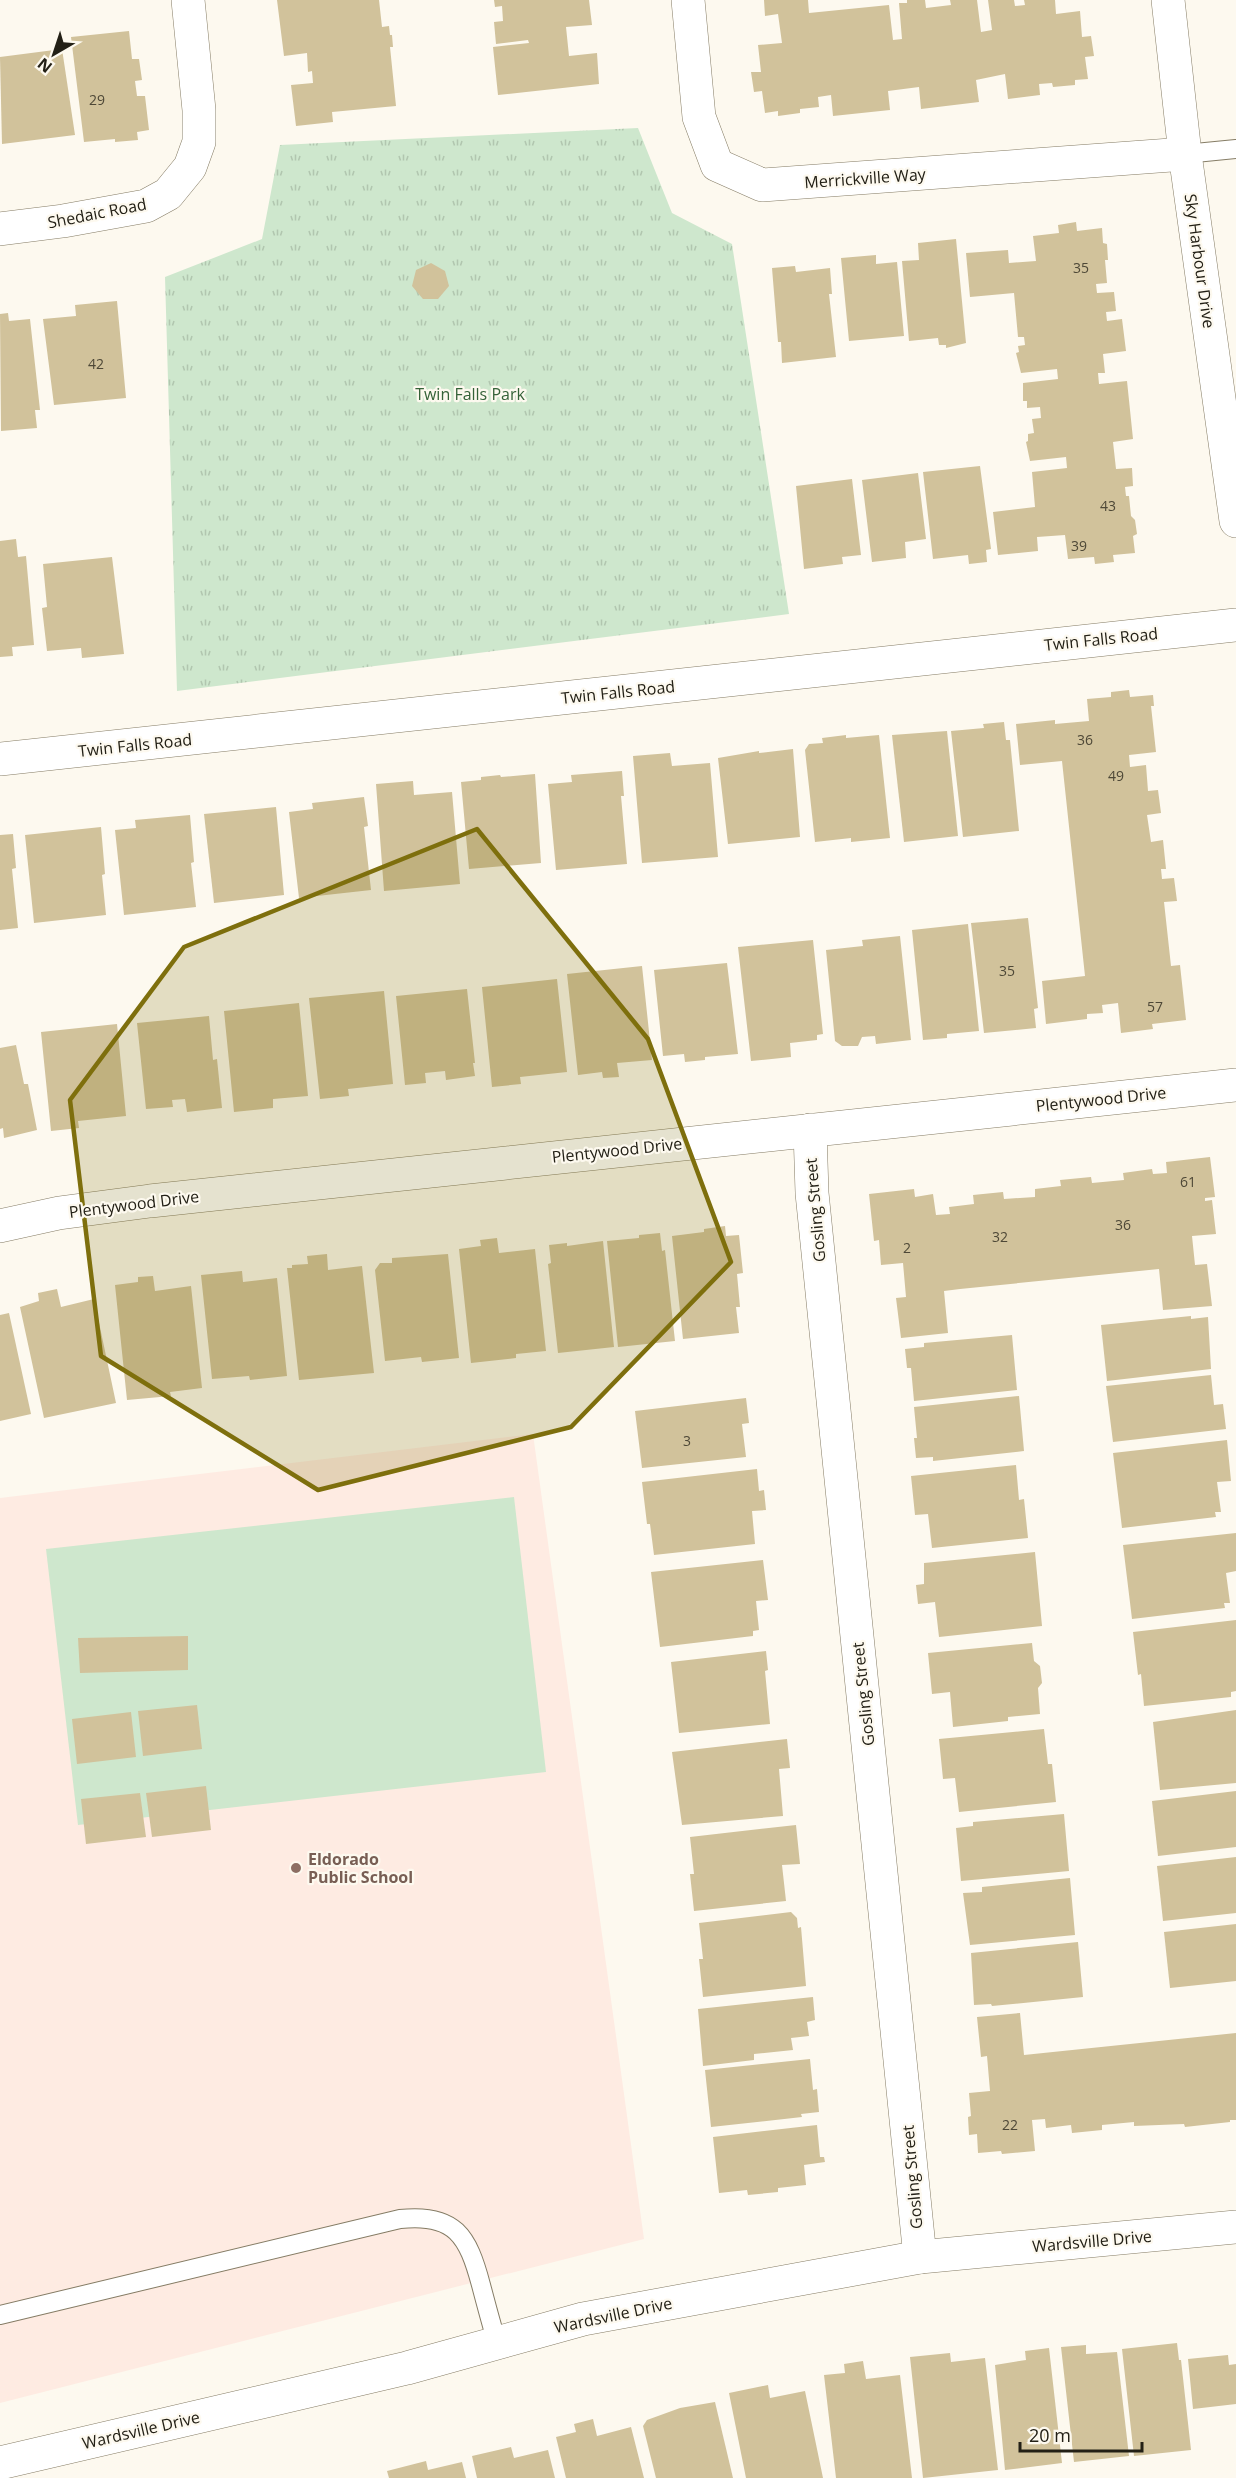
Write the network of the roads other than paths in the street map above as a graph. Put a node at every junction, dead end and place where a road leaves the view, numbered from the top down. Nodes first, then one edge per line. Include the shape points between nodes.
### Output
1 (188, 0) edge
2 (688, 0) edge
3 (1168, 0) edge
4 (1236, 149) edge
5 (1185, 154) junction
6 (0, 229) edge
7 (1236, 521) edge
8 (1236, 625) edge
9 (0, 759) edge
10 (1236, 1085) edge
11 (810, 1130) junction
12 (0, 1226) edge
13 (1236, 2227) edge
14 (920, 2257) junction
15 (0, 2315) edge
16 (497, 2343) junction
17 (0, 2463) edge

1 - 6 street, Shedaic Road via 199,142 190,167 168,194 146,206
2 - 5 street, Merrickville Way via 699,117 717,165 762,185
3 - 5 street, Sky Harbour Drive
4 - 5 lane
5 - 7 street, Sky Harbour Drive
8 - 9 street, Twin Falls Road
10 - 11 street, Plentywood Drive
11 - 12 street, Plentywood Drive via 139,1202
11 - 14 street, Gosling Street via 812,1193
13 - 14 street, Wardsville Drive
14 - 16 street, Wardsville Drive via 583,2319
15 - 16 lane via 421,2217 441,2222 459,2233 471,2250
16 - 17 street, Wardsville Drive via 407,2368

